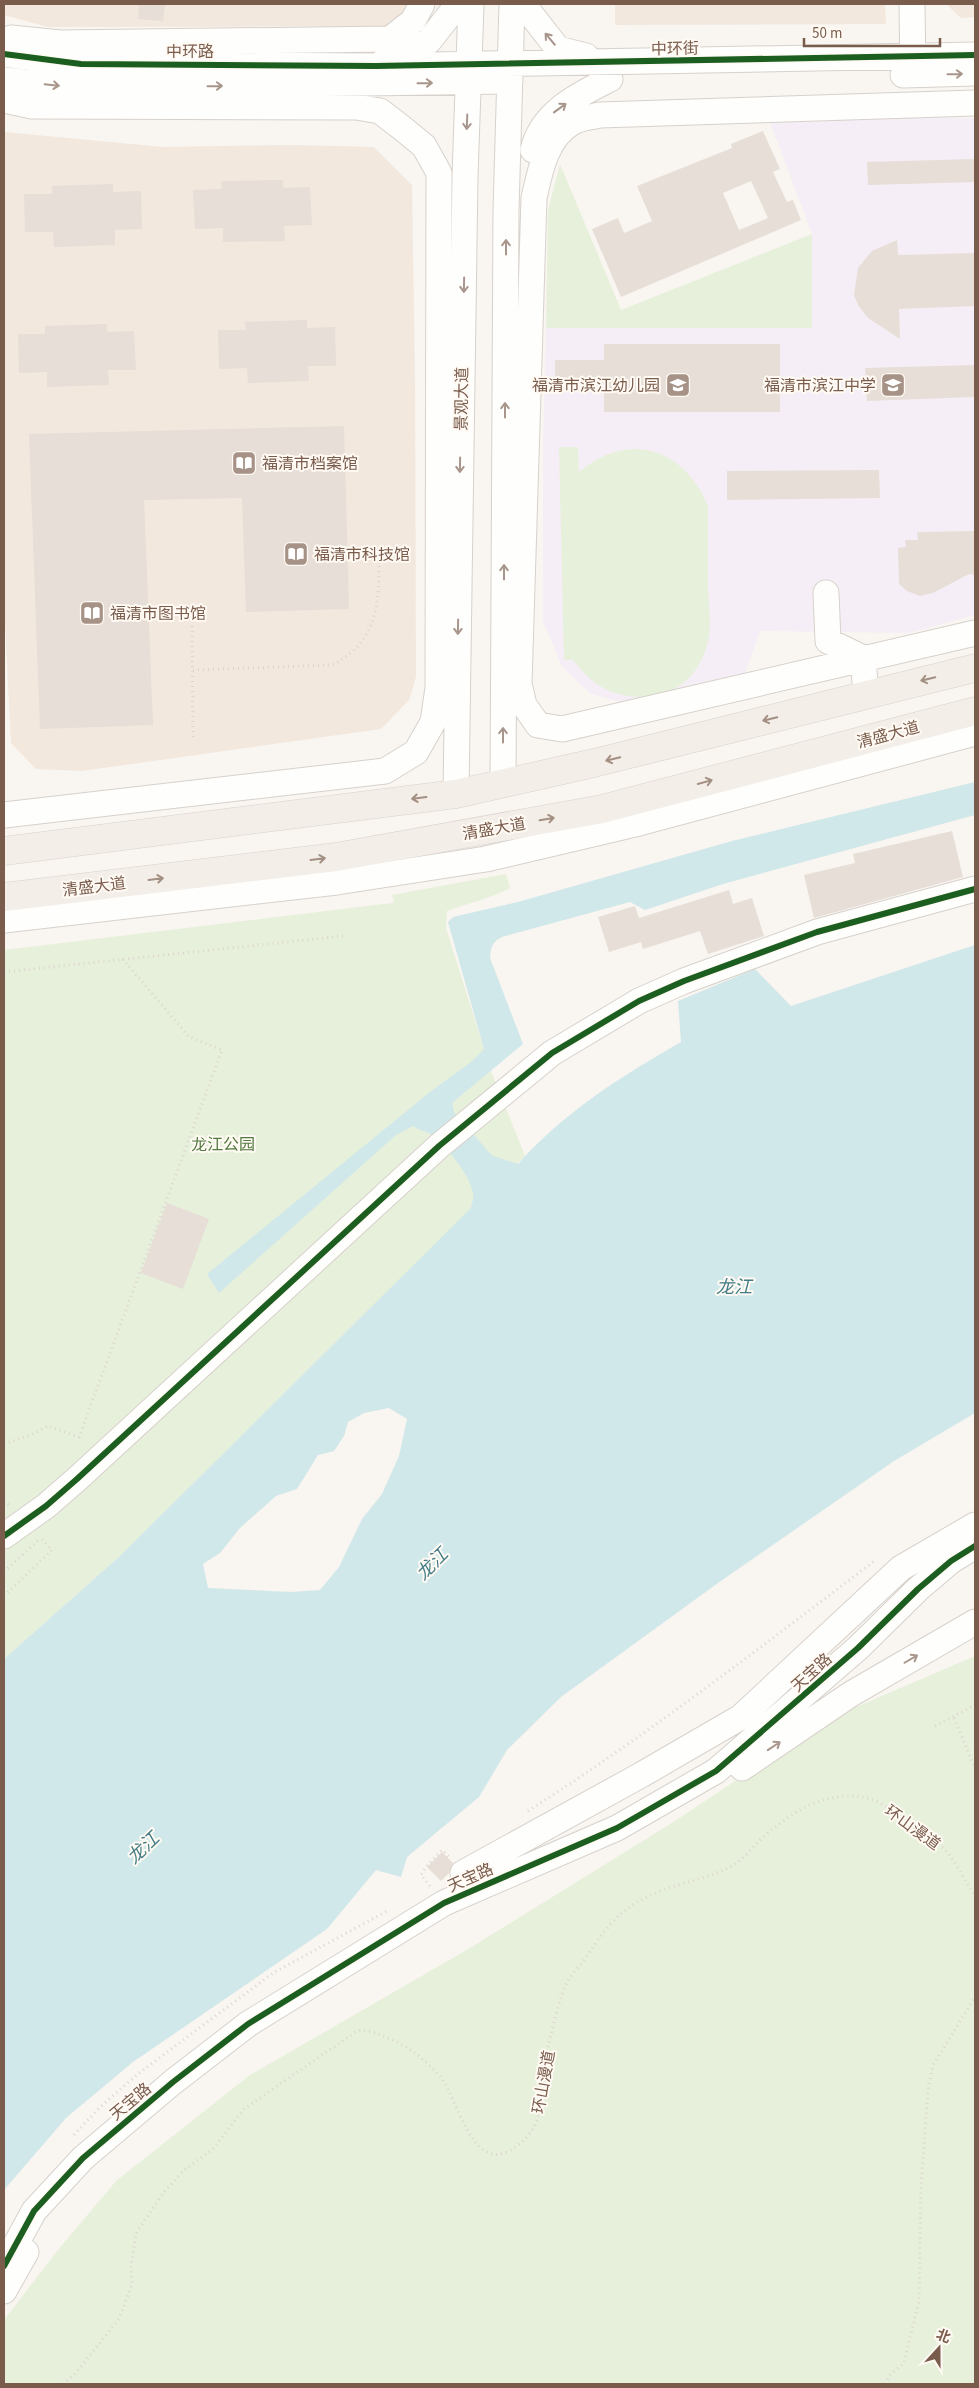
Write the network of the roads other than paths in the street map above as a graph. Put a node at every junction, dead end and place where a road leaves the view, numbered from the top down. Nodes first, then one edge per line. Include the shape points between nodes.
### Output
1 (422, 4) edge
2 (458, 4) edge
3 (471, 4) edge
4 (512, 4) edge
5 (523, 4) edge
6 (912, 4) edge
7 (4, 37) edge
8 (4, 54) edge
9 (975, 56) edge
10 (913, 66) junction
11 (610, 71) junction
12 (468, 73) junction
13 (510, 73) junction
14 (975, 73) edge
15 (376, 75) junction
16 (4, 80) edge
17 (4, 100) edge
18 (975, 103) edge
19 (507, 175) junction
20 (465, 176) junction
21 (465, 207) junction
22 (506, 210) junction
23 (826, 593) dead end
24 (975, 632) edge
25 (862, 658) junction
26 (975, 668) edge
27 (866, 695) junction
28 (975, 711) edge
29 (975, 733) edge
30 (503, 784) junction
31 (456, 794) junction
32 (4, 815) edge
33 (4, 851) edge
34 (975, 889) edge
35 (4, 897) edge
36 (4, 920) edge
37 (975, 1525) edge
38 (4, 1536) edge
39 (975, 1546) edge
40 (975, 1622) edge
41 (463, 1873) dead end
42 (4, 2266) edge
43 (4, 2292) edge

1 - 7 street via 413,21 390,39 60,43
2 - 15 street via 429,40
3 - 12 street, 景观大道
4 - 13 street
11 -> 5 street via 558,49
6 - 10 street
8 - 15 street, 中环路 via 81,64
9 - 10 street, 中环街
10 - 11 street, 中环街
10 -> 14 street, 中环街
11 - 13 street, 中环街
22 -> 11 street via 524,187 536,138 554,113
12 - 13 street, 中环街
12 - 15 street, 中环街
12 -> 20 street, 景观大道
13 - 19 street
16 -> 15 street via 78,87
15 - 21 street via 435,141
17 - 32 street via 32,106 356,107 380,111 424,146 439,174 440,429 438,688 433,722 416,752 385,771
18 - 25 street via 600,114 573,122 554,138 541,166 534,198 519,684 524,704 538,725 562,729
19 - 20 street
19 - 22 street
20 - 21 street, 景观大道
21 -> 31 street, 景观大道
30 -> 22 street
23 - 25 street via 828,641
24 - 25 street
25 - 27 street
26 -> 27 main road
27 -> 30 main road
35 -> 28 main road, 清盛大道 via 336,857 602,809
29 - 36 street via 639,823 486,859 337,882
30 - 31 main road
31 -> 33 main road
34 - 38 street via 817,932 684,981 639,1001 552,1053 439,1146 77,1479
37 - 41 street via 901,1568 741,1717
39 - 42 street, 天宝路 via 918,1589 845,1660 716,1771 617,1828 444,1903 248,2024 83,2158 34,2211
43 -> 40 street, 天宝路 via 46,2218 91,2167 254,2035 448,1913 619,1840 734,1773 851,1694

